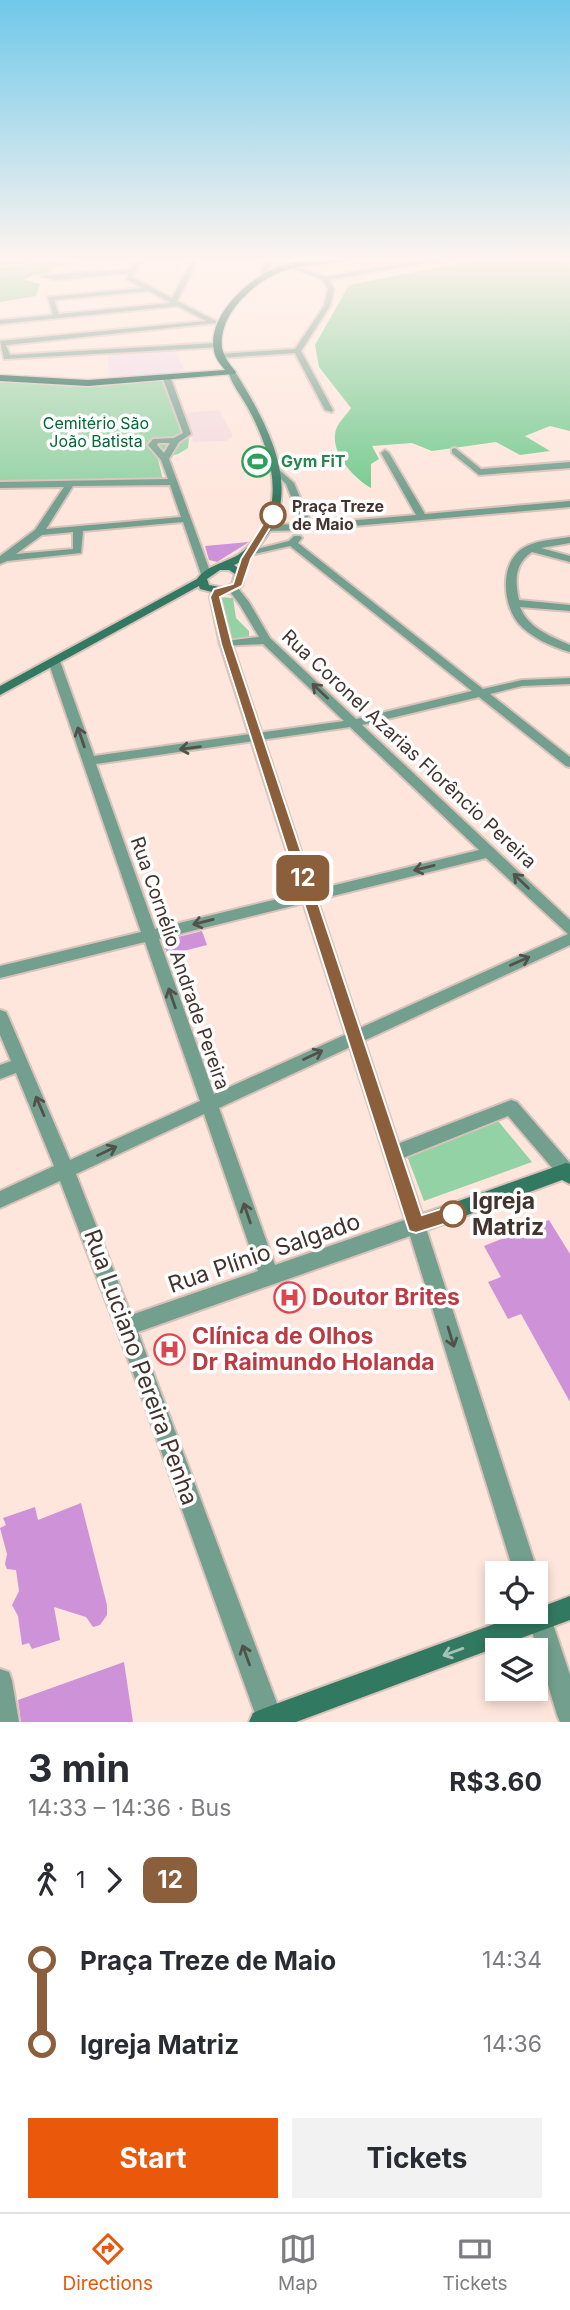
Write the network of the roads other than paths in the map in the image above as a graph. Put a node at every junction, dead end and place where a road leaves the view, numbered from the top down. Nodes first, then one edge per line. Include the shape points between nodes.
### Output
1 (54, 338) edge
2 (217, 338) edge
3 (305, 338) edge
4 (1, 343) edge
5 (217, 345) junction
6 (297, 351) junction
7 (220, 356) junction
8 (231, 372) junction
9 (0, 378) edge
10 (167, 379) junction
11 (329, 410) dead end
12 (176, 440) junction
13 (455, 451) dead end
14 (385, 453) dead end
15 (166, 459) junction
16 (570, 465) edge
17 (276, 470) junction
18 (175, 482) junction
19 (277, 482) junction
20 (290, 483) junction
21 (70, 484) junction
22 (0, 487) edge
23 (570, 504) edge
24 (422, 517) junction
25 (188, 519) junction
26 (308, 527) junction
27 (78, 528) junction
28 (267, 528) junction
29 (38, 532) junction
30 (570, 540) edge
31 (292, 543) junction
32 (529, 548) junction
33 (250, 552) junction
34 (2, 559) edge
35 (570, 559) edge
36 (223, 566) junction
37 (240, 573) junction
38 (208, 584) junction
39 (233, 589) junction
40 (514, 603) junction
41 (570, 608) edge
42 (266, 640) junction
43 (226, 644) junction
44 (570, 649) edge
45 (54, 661) junction
46 (570, 681) edge
47 (0, 691) edge
48 (481, 692) junction
49 (354, 723) junction
50 (258, 739) junction
51 (89, 761) junction
52 (570, 763) edge
53 (490, 852) junction
54 (309, 896) junction
55 (570, 929) edge
56 (150, 935) junction
57 (570, 939) edge
58 (0, 972) edge
59 (0, 1016) edge
60 (354, 1036) junction
61 (21, 1064) junction
62 (0, 1072) edge
63 (209, 1104) junction
64 (393, 1154) junction
65 (66, 1169) junction
66 (568, 1174) edge
67 (0, 1200) edge
68 (416, 1225) junction
69 (270, 1277) junction
70 (128, 1326) junction
71 (522, 1561) edge
72 (570, 1608) edge
73 (548, 1611) edge
74 (510, 1624) edge
75 (541, 1624) edge
76 (0, 1681) edge
77 (570, 1715) edge
78 (267, 1721) edge
79 (6, 1722) edge

1 - 4 street
2 - 5 main road
3 - 6 street
4 - 5 street via 8,357
5 - 7 main road
6 - 7 street
6 - 11 street
7 - 8 main road
8 - 10 main road
8 - 17 street via 269,440
9 - 10 main road via 69,383
10 - 12 street via 187,434
12 - 15 street
12 - 15 street via 152,445
13 - 16 street via 479,472
14 - 24 street
15 - 18 street
17 - 19 street
17 - 20 street
18 - 21 street
18 - 25 street
19 - 20 street
19 - 28 street
20 - 26 street
21 - 22 street
21 - 29 street
23 - 24 street
24 - 26 street
25 - 27 street
25 - 38 street
26 - 28 street
26 - 31 street
27 - 29 street
27 - 34 street via 78,551
28 - 33 street
29 - 34 street
30 - 32 street
31 - 33 street
31 - 48 street
32 - 35 street
32 - 40 street via 512,569
33 - 36 street
33 - 37 street
36 - 37 street
36 - 38 street
37 - 39 street
38 - 39 street
38 - 43 street
38 - 45 street via 178,593
39 - 42 street, Rua Coronel Azarias Florêncio Pereira
40 - 41 street
40 - 44 street via 528,626
42 - 43 street
49 -> 42 street, Rua Coronel Azarias Florêncio Pereira
43 - 50 street
45 - 47 street
51 -> 45 street, Rua Cornélio Andrade Pereira
46 - 48 street
48 - 49 street
48 - 52 street
49 - 50 street
49 - 53 street, Rua Coronel Azarias Florêncio Pereira
50 -> 51 street
50 - 54 street
51 - 56 street, Rua Cornélio Andrade Pereira
53 -> 54 street
55 -> 53 street, Rua Coronel Azarias Florêncio Pereira
54 -> 56 street
54 - 60 street
56 - 58 street
63 -> 56 street, Rua Cornélio Andrade Pereira
60 -> 57 street
59 - 61 street, Rua Luciano Pereira Penha
63 -> 60 street
60 - 64 street
61 - 62 street
65 -> 61 street, Rua Luciano Pereira Penha
65 -> 63 street
69 -> 63 street, Rua Cornélio Andrade Pereira
64 - 66 street via 511,1107
64 - 68 street
65 - 67 street
65 - 70 street, Rua Luciano Pereira Penha
66 - 68 street
68 - 69 street, Rua Plínio Salgado
68 -> 71 street
69 - 70 street, Rua Plínio Salgado
78 -> 70 street, Rua Luciano Pereira Penha
72 - 73 street
74 -> 78 street
75 - 77 street
76 - 79 street

